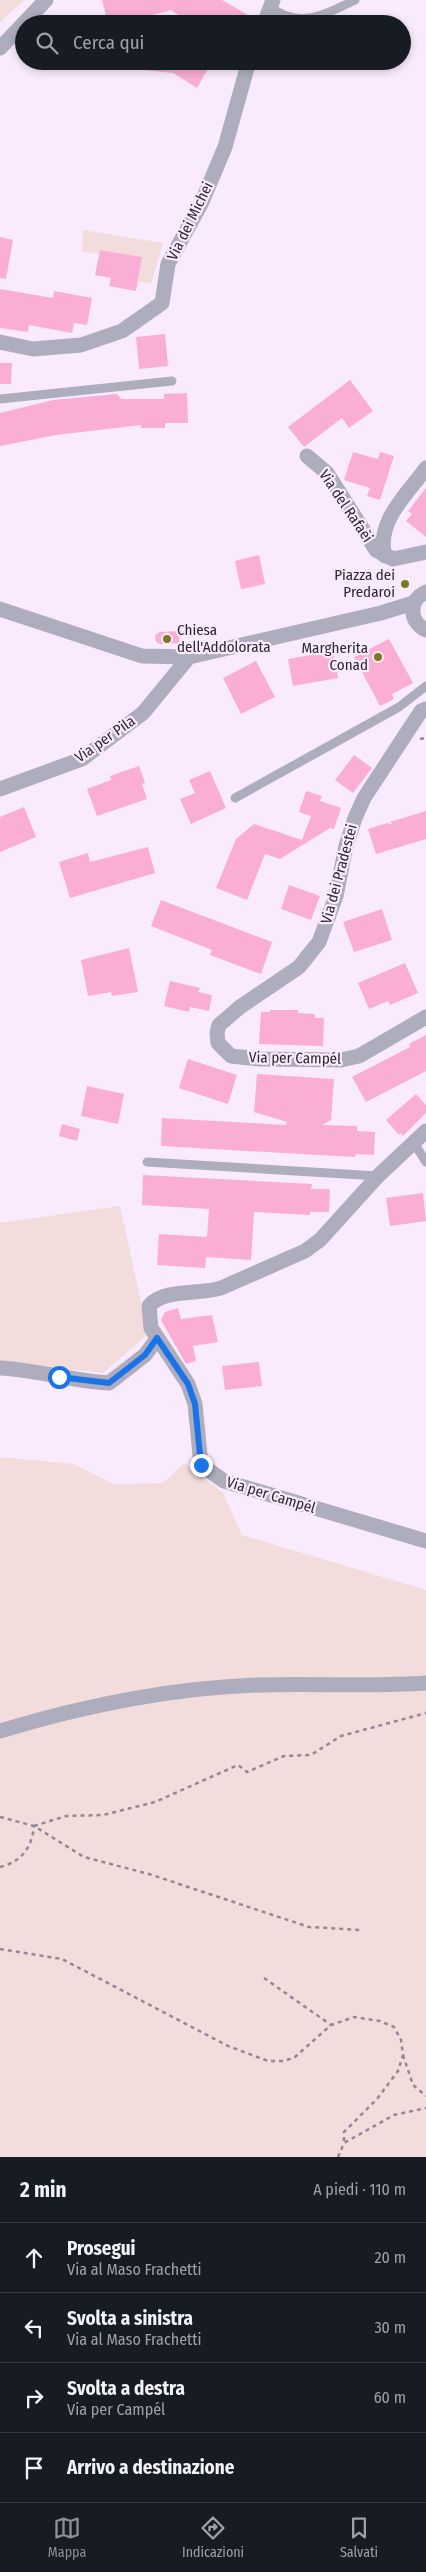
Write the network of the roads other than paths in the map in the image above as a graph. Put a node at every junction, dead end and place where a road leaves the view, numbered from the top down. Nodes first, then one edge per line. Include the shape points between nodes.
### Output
1 (46, 0) edge
2 (355, 0) edge
3 (272, 4) edge
4 (32, 15) edge
5 (281, 15) edge
6 (317, 15) edge
7 (15, 32) edge
8 (0, 48) edge
9 (246, 70) edge
10 (0, 342) edge
11 (172, 381) dead end
12 (0, 399) edge
13 (307, 456) dead end
14 (426, 468) edge
15 (426, 552) edge
16 (385, 556) junction
17 (426, 592) edge
18 (413, 603) junction
19 (0, 609) edge
20 (426, 630) edge
21 (189, 657) junction
22 (426, 686) edge
23 (426, 709) edge
24 (0, 789) edge
25 (236, 798) dead end
26 (426, 1017) edge
27 (218, 1043) joint
28 (426, 1131) edge
29 (414, 1143) junction
30 (147, 1162) dead end
31 (426, 1162) edge
32 (378, 1176) junction
33 (157, 1338) junction
34 (0, 1368) edge
35 (426, 1541) edge
36 (426, 1684) edge
37 (0, 1731) edge

1 - 4 street
2 - 6 lane
3 - 5 lane
7 - 8 street
9 - 10 street, Via dei Michei via 225,147 201,204 168,264 162,302 122,331 81,345 33,349
11 - 12 lane
13 - 16 street, Via del Rafaèi via 327,473 376,550
14 - 16 street, Via del Rafaèi via 390,516
15 - 16 street, Via del Rafaèi via 393,559
17 - 18 street
18 - 20 street via 414,620
18 - 21 street
19 - 21 street via 142,656
21 - 24 street, Via per Pila via 143,713 82,759
22 - 25 lane via 400,708
23 - 27 street, Via dei Pradestei via 421,711 354,818 336,896 319,942 299,966 219,1025
26 - 27 street, Via per Campél via 359,1056 342,1060 231,1056
28 - 29 street, Via per Campél
29 - 31 lane
29 - 32 street, Via per Campél
30 - 32 lane
32 - 33 street, Via per Campél via 332,1228 306,1251 211,1292 156,1298 149,1306 151,1328
33 - 34 street via 145,1355 109,1383
33 - 35 street, Via per Campél via 188,1384 195,1404 199,1459 207,1471 224,1481
36 - 37 street via 204,1688 92,1708

